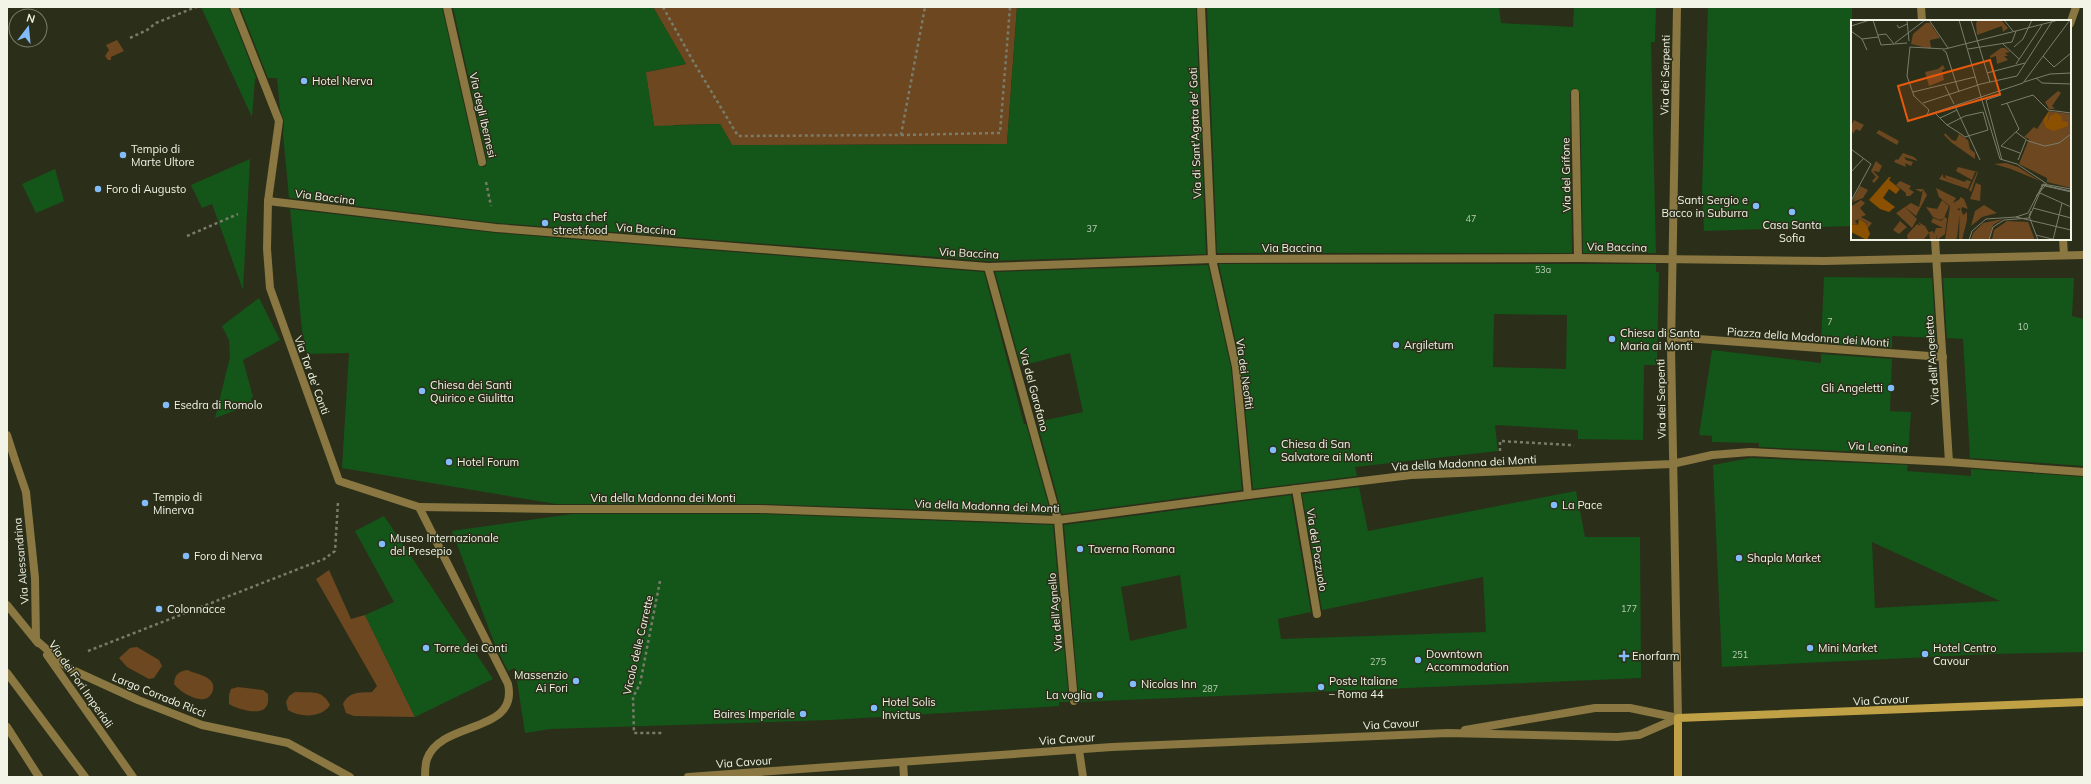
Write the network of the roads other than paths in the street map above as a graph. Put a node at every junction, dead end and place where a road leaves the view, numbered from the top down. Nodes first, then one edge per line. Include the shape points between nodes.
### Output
1 (234, 7) edge
2 (447, 7) edge
3 (1201, 7) edge
4 (1677, 7) edge
5 (1921, 7) edge
6 (2076, 7) edge
7 (1922, 20) edge
8 (2071, 21) edge
9 (1576, 93) dead end
10 (482, 162) road end
11 (268, 201) junction
12 (1935, 240) edge
13 (2063, 240) edge
14 (2064, 254) junction
15 (2084, 255) edge
16 (1578, 258) junction
17 (1672, 258) junction
18 (1936, 258) junction
19 (1212, 259) junction
20 (988, 267) junction
21 (1671, 338) junction
22 (1943, 356) junction
23 (7, 435) edge
24 (1949, 462) junction
25 (1672, 464) junction
26 (2084, 472) edge
27 (1296, 489) junction
28 (1248, 495) junction
29 (419, 507) junction
30 (1058, 520) junction
31 (7, 606) edge
32 (1317, 614) dead end
33 (36, 640) junction
34 (7, 673) edge
35 (1074, 701) dead end
36 (2084, 702) edge
37 (1678, 718) junction
38 (7, 727) edge
39 (1448, 733) junction
40 (1079, 750) junction
41 (903, 762) junction
42 (39, 777) edge
43 (84, 777) edge
44 (134, 777) edge
45 (350, 777) edge
46 (425, 777) edge
47 (688, 777) edge
48 (904, 777) edge
49 (1083, 777) edge
50 (1678, 777) edge

1 - 11 street, Via Tor de' Conti via 279,121
2 - 10 street, Via degli Ibernesi
3 - 19 street, Via di Sant'Agata de' Goti
4 - 17 street, Via dei Serpenti
5 - 7 street
6 - 8 street
9 - 16 street, Via del Grifone
11 - 20 street, Via Baccina via 496,228
11 - 29 street, Via Tor de' Conti via 267,249 270,288 339,481
12 - 18 street, Via dell'Angeletto
13 - 14 street
14 - 15 street
14 - 18 street
16 - 17 street, Via Baccina
16 - 19 street, Via Baccina
17 - 18 street via 1824,261
17 - 21 street, Via dei Serpenti
18 - 22 street, Via dell'Angeletto
19 - 20 street, Via Baccina
19 - 28 street, Via dei Neofiti via 1236,367
20 - 30 street, Via del Garofano
21 - 22 street, Piazza della Madonna dei Monti
21 - 25 street, Via dei Serpenti
22 - 24 street, Via dell'Angeletto
23 - 33 street, Via Alessandrina via 26,492 35,578
24 - 25 street, Via Leonina via 1750,452 1712,455
24 - 26 street, Via Leonina
25 - 27 street, Via della Madonna dei Monti via 1411,475
25 - 37 street, Via dei Serpenti
27 - 28 street, Via della Madonna dei Monti
27 - 32 street, Via del Pozzuolo
28 - 30 street, Via della Madonna dei Monti
29 - 30 street, Via della Madonna dei Monti via 760,509
29 - 46 street via 506,679 509,697 505,709 497,716 439,742 427,757
30 - 35 street, Via dell'Agnello
31 - 33 street, Via dei Fori Imperiali
33 - 44 street, Via dei Fori Imperiali
33 - 45 street, Largo Corrado Ricci via 68,668 144,703 187,721 218,730 288,743
34 - 43 street
36 - 37 main road, Via Cavour
37 - 39 street, Via Cavour via 1630,708 1595,708
37 - 39 street, Via Cavour via 1639,734 1624,736
37 - 50 main road
38 - 42 street
39 - 40 street, Via Cavour
40 - 41 street, Via Cavour
40 - 49 street
41 - 47 street, Via Cavour
41 - 48 street

